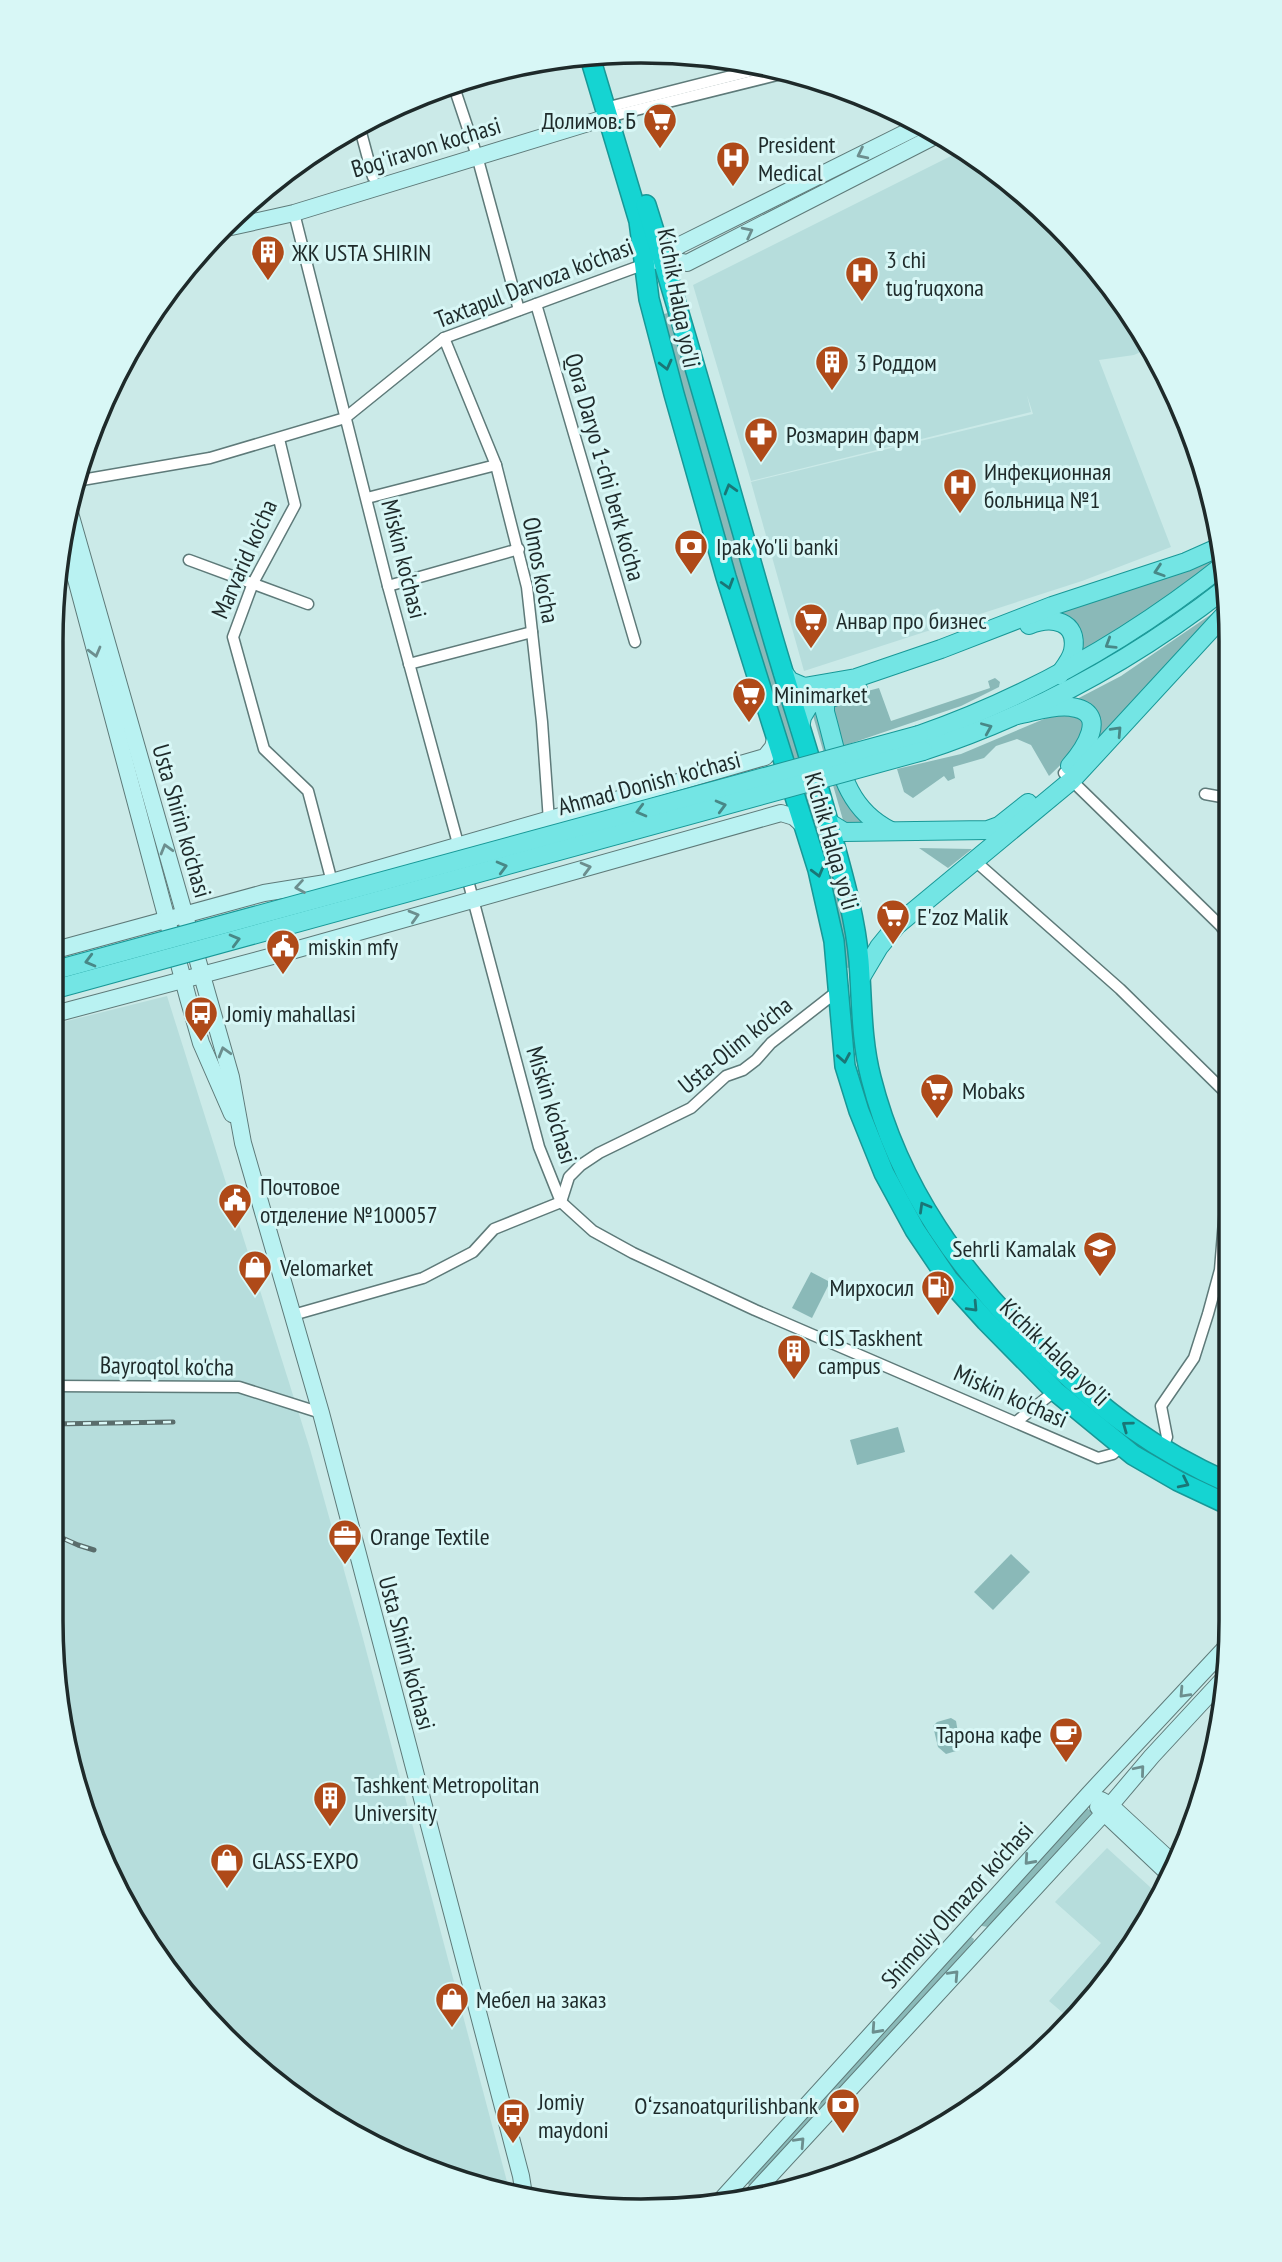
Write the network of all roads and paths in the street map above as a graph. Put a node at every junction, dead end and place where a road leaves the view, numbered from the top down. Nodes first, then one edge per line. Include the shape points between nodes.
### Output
1 (602, 64) edge
2 (593, 65) edge
3 (746, 73) edge
4 (766, 77) edge
5 (456, 94) edge
6 (612, 111) junction
7 (911, 130) edge
8 (362, 135) edge
9 (929, 139) edge
10 (475, 152) junction
11 (373, 177) junction
12 (294, 213) junction
13 (239, 225) edge
14 (654, 261) junction
15 (536, 304) junction
16 (519, 310) junction
17 (444, 338) junction
18 (345, 418) junction
19 (279, 439) junction
20 (496, 465) junction
21 (87, 479) edge
22 (367, 498) junction
23 (74, 527) edge
24 (519, 549) junction
25 (1212, 551) edge
26 (70, 556) edge
27 (189, 560) dead end
28 (1215, 572) edge
29 (253, 583) junction
30 (388, 586) junction
31 (1217, 594) edge
32 (1218, 599) edge
33 (308, 604) dead end
34 (1200, 608) junction
35 (1219, 625) edge
36 (532, 632) junction
37 (635, 642) dead end
38 (410, 664) junction
39 (783, 672) junction
40 (1059, 675) junction
41 (842, 682) junction
42 (825, 699) junction
43 (1017, 715) junction
44 (800, 728) junction
45 (776, 734) junction
46 (921, 743) junction
47 (1068, 776) junction
48 (1205, 794) dead end
49 (1219, 797) edge
50 (548, 821) junction
51 (828, 822) junction
52 (805, 827) junction
53 (1015, 829) junction
54 (893, 832) junction
55 (458, 846) junction
56 (974, 860) junction
57 (332, 882) junction
58 (264, 893) junction
59 (473, 900) junction
60 (185, 915) junction
61 (166, 920) junction
62 (1219, 922) edge
63 (121, 932) junction
64 (63, 948) edge
65 (284, 953) junction
66 (63, 968) edge
67 (202, 974) junction
68 (183, 979) junction
69 (860, 979) junction
70 (839, 986) junction
71 (63, 987) edge
72 (138, 991) junction
73 (63, 1012) edge
74 (1219, 1086) edge
75 (243, 1143) junction
76 (561, 1202) junction
77 (1219, 1273) edge
78 (293, 1315) junction
79 (63, 1386) edge
80 (1055, 1391) junction
81 (321, 1413) junction
82 (1016, 1422) junction
83 (1121, 1446) junction
84 (1162, 1450) junction
85 (1219, 1478) edge
86 (1219, 1500) edge
87 (1218, 1656) edge
88 (1215, 1688) edge
89 (1089, 1794) junction
90 (1107, 1810) junction
91 (1167, 1859) edge
92 (1163, 1867) edge
93 (970, 1925) junction
94 (987, 1939) junction
95 (524, 2187) edge
96 (760, 2187) edge
97 (739, 2191) edge

1 - 6 highway, Kichik Halqa yo'li
2 - 6 highway, Kichik Halqa yo'li
3 - 6 street
4 - 6 street
5 - 10 street
6 - 10 main road, Bog'iravon kochasi
6 - 14 highway, Kichik Halqa yo'li
7 -> 14 main road, Taxtapul Darvoza ko'chasi
8 - 11 street
14 -> 9 main road, Taxtapul Darvoza ko'chasi via 687,263
10 - 11 main road, Bog'iravon kochasi
10 - 12 main road, Bog'iravon kochasi
10 - 16 street
11 - 12 main road, Bog'iravon kochasi via 325,192
12 - 13 main road
12 - 18 street, Miskin ko'chasi
14 - 15 street, Taxtapul Darvoza ko'chasi
39 -> 14 highway, Kichik Halqa yo'li
14 -> 45 highway, Kichik Halqa yo'li via 649,299 726,577
15 - 16 street, Taxtapul Darvoza ko'chasi
15 - 37 street, Qora Daryo 1-chi berk ko'cha
16 - 17 street, Taxtapul Darvoza ko'chasi
17 - 18 street, Taxtapul Darvoza ko'chasi
17 - 20 street, Olmos ko'cha
18 - 19 street, Taxtapul Darvoza ko'chasi
18 - 22 street, Miskin ko'chasi
19 - 21 street, Taxtapul Darvoza ko'chasi via 210,458
19 - 29 street, Marvarid ko'cha via 295,505
20 - 22 street
20 - 24 street, Olmos ko'cha
22 - 30 street, Miskin ko'chasi
60 -> 23 main road, Usta Shirin ko'chasi
24 - 30 street
24 - 36 street, Olmos ko'cha
25 -> 41 main road
26 -> 61 main road, Usta Shirin ko'chasi
27 - 29 street
28 -> 40 main road, Ahmad Donish ko'chasi via 1163,611
29 - 33 street
29 - 57 street, Marvarid ko'cha via 233,642 264,749 308,792
30 - 38 street, Miskin ko'chasi
31 - 34 main road, Ahmad Donish ko'chasi
32 - 34 main road
34 - 43 main road, Ahmad Donish ko'chasi via 1116,663
47 -> 35 main road
36 - 38 street
36 - 50 street, Olmos ko'cha
38 - 55 street, Miskin ko'chasi
39 - 41 main road via 804,687
39 - 44 highway, Kichik Halqa yo'li
40 - 42 main road via 1072,654 1072,638 1063,624 1043,620 934,664
40 - 46 main road, Ahmad Donish ko'chasi
41 - 42 main road
42 - 44 main road via 807,707
42 - 54 main road via 850,795 863,812
46 -> 43 main road, Ahmad Donish ko'chasi via 976,733
43 - 47 main road via 1070,706 1088,716 1090,739
44 - 51 highway, Kichik Halqa yo'li
45 - 50 main road, Ahmad Donish ko'chasi via 765,757
45 - 52 highway, Kichik Halqa yo'li
46 -> 66 main road, Ahmad Donish ko'chasi, bridge
71 -> 46 main road, Ahmad Donish ko'chasi, bridge
47 - 53 main road
47 - 54 main road via 991,830
47 - 62 street
48 - 49 street
50 - 55 main road, Ahmad Donish ko'chasi
51 - 54 main road via 844,832
51 - 69 highway, Kichik Halqa yo'li via 856,940
59 -> 52 main road via 781,813
52 -> 70 highway, Kichik Halqa yo'li via 834,941
53 - 54 main road via 985,837 912,837
53 - 56 main road
55 - 57 main road, Ahmad Donish ko'chasi
55 - 59 street, Miskin ko'chasi
56 - 69 main road via 897,925
56 - 74 street via 1120,989
57 -> 58 main road, Ahmad Donish ko'chasi
58 - 60 main road, Ahmad Donish ko'chasi
58 - 65 main road via 284,922
65 -> 59 main road
59 - 76 street, Miskin ko'chasi via 539,1147
60 - 61 main road, Ahmad Donish ko'chasi
60 - 67 main road, Usta Shirin ko'chasi
61 - 63 main road, Ahmad Donish ko'chasi
61 - 68 main road, Usta Shirin ko'chasi
63 - 64 main road, Ahmad Donish ko'chasi
63 - 72 main road via 140,959
65 - 67 main road
67 - 68 main road
75 -> 67 main road, Usta Shirin ko'chasi via 231,1077
68 - 72 main road
68 - 75 main road, Usta Shirin ko'chasi via 201,1043
69 - 70 highway
84 -> 69 highway, Kichik Halqa yo'li via 1121,1422 1050,1360 988,1297 945,1241 908,1176 880,1108 867,1060
70 - 76 street, Usta-Olim ko'cha via 743,1070 726,1076 691,1108 581,1165 569,1177
70 -> 80 highway, Kichik Halqa yo'li via 848,1076 873,1146 907,1217 960,1293
72 - 73 main road
75 - 78 main road, Usta Shirin ko'chasi
76 - 78 street via 494,1229 473,1252 423,1278
76 - 82 street, Miskin ko'chasi via 593,1231 633,1253
77 - 84 street via 1194,1358 1161,1406 1167,1437
78 - 81 main road, Usta Shirin ko'chasi
79 - 81 street, Bayroqtol ko'cha via 239,1387
80 - 82 street
80 - 83 highway, Kichik Halqa yo'li
81 - 95 main road, Usta Shirin ko'chasi
82 - 83 street, Miskin ko'chasi via 1098,1458
83 -> 86 highway, Kichik Halqa yo'li via 1161,1472
84 - 85 highway, Kichik Halqa yo'li
87 -> 89 main road, Shimoliy Olmazor ko'chasi
90 -> 88 main road, Shimoliy Olmazor ko'chasi
89 - 90 main road
89 -> 93 main road, Shimoliy Olmazor ko'chasi
90 - 91 main road
90 - 92 main road
90 - 94 main road, Shimoliy Olmazor ko'chasi
93 - 94 main road
93 -> 97 main road, Shimoliy Olmazor ko'chasi
96 -> 94 main road, Shimoliy Olmazor ko'chasi

